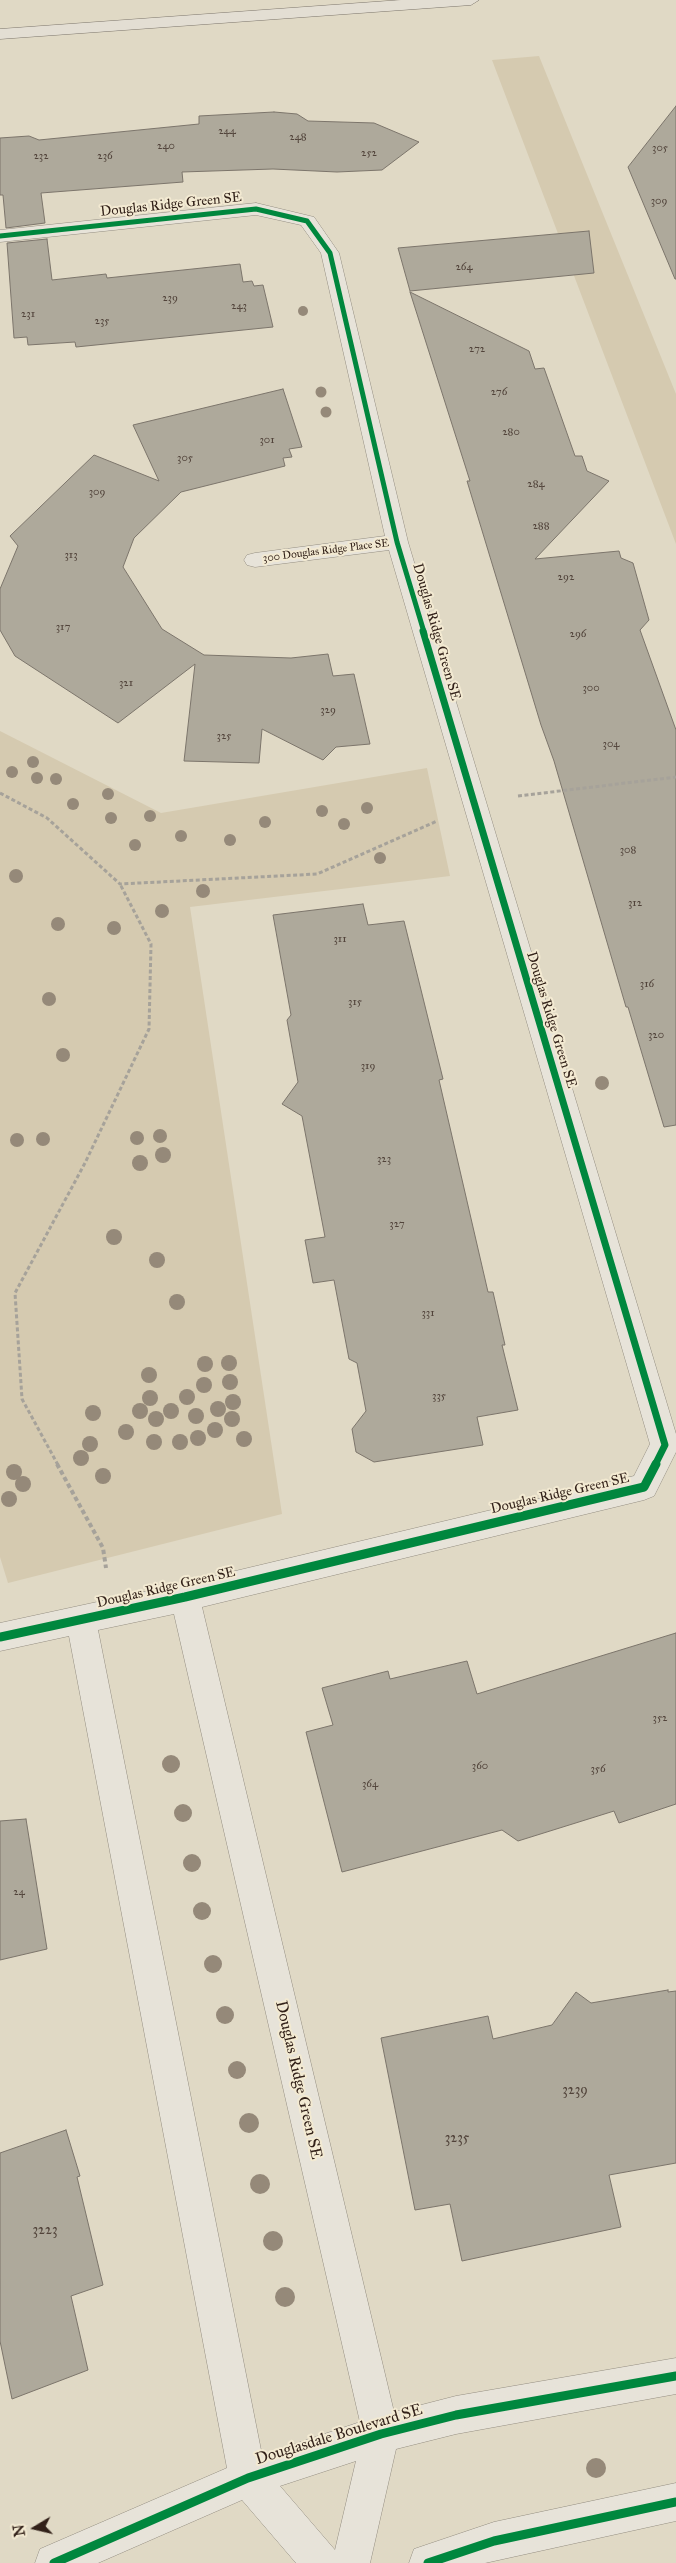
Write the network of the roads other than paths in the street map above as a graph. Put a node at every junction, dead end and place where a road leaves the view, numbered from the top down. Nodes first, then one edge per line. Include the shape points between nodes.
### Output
1 (472, 0) edge
2 (0, 34) edge
3 (0, 236) edge
4 (397, 542) junction
5 (255, 560) dead end
6 (185, 1597) junction
7 (96, 1616) junction
8 (0, 1637) edge
9 (676, 2376) edge
10 (382, 2434) junction
11 (248, 2478) junction
12 (676, 2502) edge
13 (54, 2563) edge
14 (321, 2563) edge
15 (351, 2563) edge
16 (428, 2563) edge

1 - 2 highway
3 - 4 street, Douglas Ridge Green SE via 256,209 306,221 330,253
4 - 5 street, 300 Douglas Ridge Place SE
4 - 6 street, Douglas Ridge Green SE via 665,1445 644,1487
6 - 7 street, Douglas Ridge Green SE
6 - 10 street, Douglas Ridge Green SE
7 - 8 street, Douglas Ridge Green SE
7 - 11 street, Douglas Ridge Green SE
9 - 10 street, Douglasdale Boulevard SE via 456,2415
10 - 11 street, Douglasdale Boulevard SE
10 - 15 street, Douglas Ridge Green SE
11 - 13 street, Douglasdale Boulevard SE
11 - 14 street, Douglas Ridge Green SE
12 - 16 street via 494,2541

